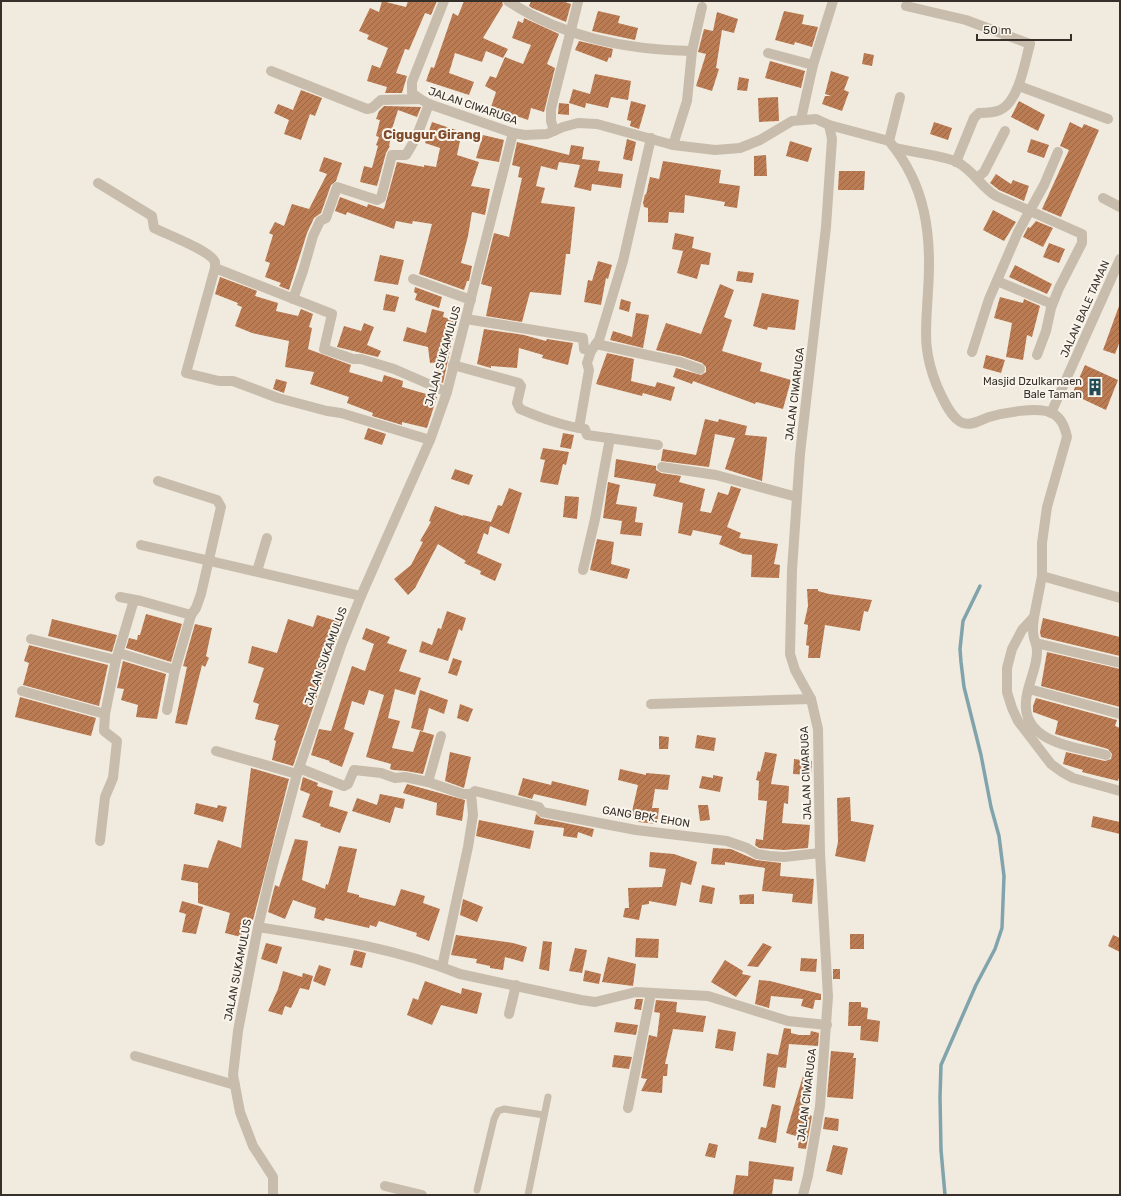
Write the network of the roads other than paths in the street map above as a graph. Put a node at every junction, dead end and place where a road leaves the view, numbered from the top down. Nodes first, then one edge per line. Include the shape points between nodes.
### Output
1 (444, 1) edge
2 (508, 1) edge
3 (833, 1) edge
4 (578, 2) edge
5 (906, 6) dead end
6 (702, 7) dead end
7 (572, 32) junction
8 (692, 51) junction
9 (768, 53) dead end
10 (813, 65) junction
11 (271, 71) dead end
12 (1019, 86) junction
13 (900, 97) dead end
14 (420, 99) junction
15 (429, 104) junction
16 (801, 119) junction
17 (1108, 119) dead end
18 (829, 125) junction
19 (554, 131) junction
20 (1004, 131) dead end
21 (513, 133) junction
22 (651, 138) junction
23 (892, 144) junction
24 (673, 145) junction
25 (1058, 152) dead end
26 (956, 162) junction
27 (977, 178) junction
28 (98, 183) dead end
29 (1103, 198) dead end
30 (1120, 207) edge
31 (1031, 210) junction
32 (1120, 259) edge
33 (215, 268) junction
34 (413, 279) dead end
35 (997, 281) junction
36 (293, 299) junction
37 (471, 300) junction
38 (1052, 304) junction
39 (466, 319) junction
40 (593, 348) junction
41 (972, 352) dead end
42 (1037, 354) dead end
43 (453, 366) junction
44 (700, 369) dead end
45 (447, 392) junction
46 (1051, 413) junction
47 (579, 428) junction
48 (610, 438) junction
49 (430, 440) junction
50 (658, 445) dead end
51 (662, 467) dead end
52 (158, 481) dead end
53 (797, 497) junction
54 (267, 538) dead end
55 (141, 545) dead end
56 (207, 561) junction
57 (583, 570) dead end
58 (257, 571) junction
59 (1042, 576) junction
60 (361, 596) junction
61 (120, 597) dead end
62 (1120, 598) edge
63 (134, 600) junction
64 (191, 615) junction
65 (1034, 617) junction
66 (31, 639) dead end
67 (1036, 643) junction
68 (118, 656) junction
69 (1120, 663) edge
70 (175, 670) junction
71 (1029, 689) junction
72 (22, 690) dead end
73 (811, 699) junction
74 (651, 704) dead end
75 (167, 710) dead end
76 (105, 714) junction
77 (1120, 714) edge
78 (441, 736) dead end
79 (216, 751) dead end
80 (1106, 755) dead end
81 (298, 771) junction
82 (428, 782) junction
83 (1120, 790) edge
84 (471, 794) junction
85 (100, 841) dead end
86 (820, 853) junction
87 (258, 928) junction
88 (442, 967) junction
89 (516, 985) junction
90 (651, 993) junction
91 (509, 1014) dead end
92 (827, 1025) junction
93 (135, 1056) dead end
94 (235, 1085) junction
95 (548, 1097) dead end
96 (628, 1108) dead end
97 (544, 1114) junction
98 (385, 1186) dead end
99 (477, 1190) dead end
100 (273, 1195) edge
101 (422, 1195) edge
102 (528, 1195) edge
103 (803, 1195) edge

1 - 14 street, JALAN CIWARUGA via 412,82 412,93
2 - 7 street via 533,17
3 - 10 street
4 - 7 street
5 - 12 street via 966,20 1030,44
6 - 8 street
7 - 8 street via 610,43 641,48
7 - 19 street via 551,109
8 - 24 street via 687,101
9 - 10 street
10 - 16 street
11 - 14 street via 367,109 381,100
12 - 17 street
12 - 26 street via 1002,110 979,113 974,118
13 - 23 street
14 - 15 street, JALAN CIWARUGA
15 - 21 street, JALAN CIWARUGA
15 - 36 street via 416,138 406,155 392,155 380,198 377,200 337,187 326,218 320,222 312,236
16 - 18 street, JALAN CIWARUGA via 816,120
16 - 24 street, JALAN CIWARUGA via 787,123 760,140 740,148 715,150
18 - 23 street
18 - 53 street, JALAN CIWARUGA via 832,139 826,228
19 - 21 street, JALAN CIWARUGA via 536,136
19 - 22 street, JALAN CIWARUGA via 578,123 597,124
20 - 27 street via 984,172
21 - 37 street, JALAN SUKAMULUS
22 - 24 street, JALAN CIWARUGA
22 - 40 street via 623,261 610,307
23 - 26 street
23 - 46 street via 911,171 926,211 929,290 925,335 929,367 954,416 963,423 978,422 988,417 1022,411
25 - 31 street
26 - 27 street
27 - 31 street via 986,190 996,196
28 - 33 street via 152,216 154,228 210,256 215,262
29 - 30 street
31 - 35 street via 1018,232
31 - 38 street via 1073,228 1083,236
32 - 46 street, JALAN BALE TAMAN
33 - 36 street
33 - 49 street via 186,373 248,385 278,398 342,413
34 - 37 street
35 - 38 street
35 - 41 street
36 - 45 street via 332,314 324,349 353,360 361,359 394,369
37 - 39 street, JALAN SUKAMULUS
38 - 42 street via 1046,331
39 - 40 street via 583,338 584,349
39 - 43 street, JALAN SUKAMULUS
40 - 44 street via 680,362
40 - 47 street via 586,363 589,370
43 - 45 street, JALAN SUKAMULUS
43 - 47 street via 519,384 521,386 517,403 520,409 563,426
45 - 49 street, JALAN SUKAMULUS
46 - 59 street via 1062,421 1067,438 1047,507 1042,543
47 - 48 street via 585,429 587,435
48 - 50 street
48 - 57 street
49 - 60 street, JALAN SUKAMULUS
51 - 53 street via 716,475
52 - 56 street via 217,500 221,507
53 - 73 street, JALAN CIWARUGA via 790,654 795,670
54 - 58 street
55 - 56 street
56 - 58 street
56 - 64 street via 201,594
58 - 60 street
59 - 62 street
59 - 65 street
60 - 81 street, JALAN SUKAMULUS
61 - 63 street
63 - 64 street
63 - 68 street
64 - 70 street
65 - 67 street via 1033,632
65 - 83 street via 1022,630 1014,645 1007,668 1007,692 1018,721 1051,764 1062,772 1086,782
66 - 68 street
67 - 69 street
67 - 71 street via 1038,650
68 - 70 street
68 - 76 street
70 - 75 street
71 - 77 street
71 - 80 street via 1027,712 1039,734 1051,741
72 - 76 street
73 - 74 street
73 - 86 street, JALAN CIWARUGA via 818,729
76 - 85 street via 104,731 117,741 112,778 105,797
78 - 82 street
79 - 81 street
81 - 82 street, GANG BPK. EHON via 344,786 348,784 354,770
81 - 87 street, JALAN SUKAMULUS
82 - 84 street, GANG BPK. EHON via 463,794
84 - 86 street, GANG BPK. EHON via 476,791 487,793 539,808 542,812 636,830 727,841 757,854 784,857
84 - 88 street via 471,828
86 - 92 street, JALAN CIWARUGA via 828,997
87 - 88 street via 361,944
87 - 94 street, JALAN SUKAMULUS via 238,1031 233,1075
88 - 89 street via 460,974
89 - 90 street via 595,1002 636,992
89 - 91 street
90 - 92 street via 708,996 788,1021
90 - 96 street
92 - 103 street, JALAN CIWARUGA via 820,1106
93 - 94 street
94 - 100 street, JALAN SUKAMULUS via 240,1112 253,1146 273,1177
95 - 97 lane
97 - 99 lane via 504,1109 498,1111
97 - 102 lane
98 - 101 street

